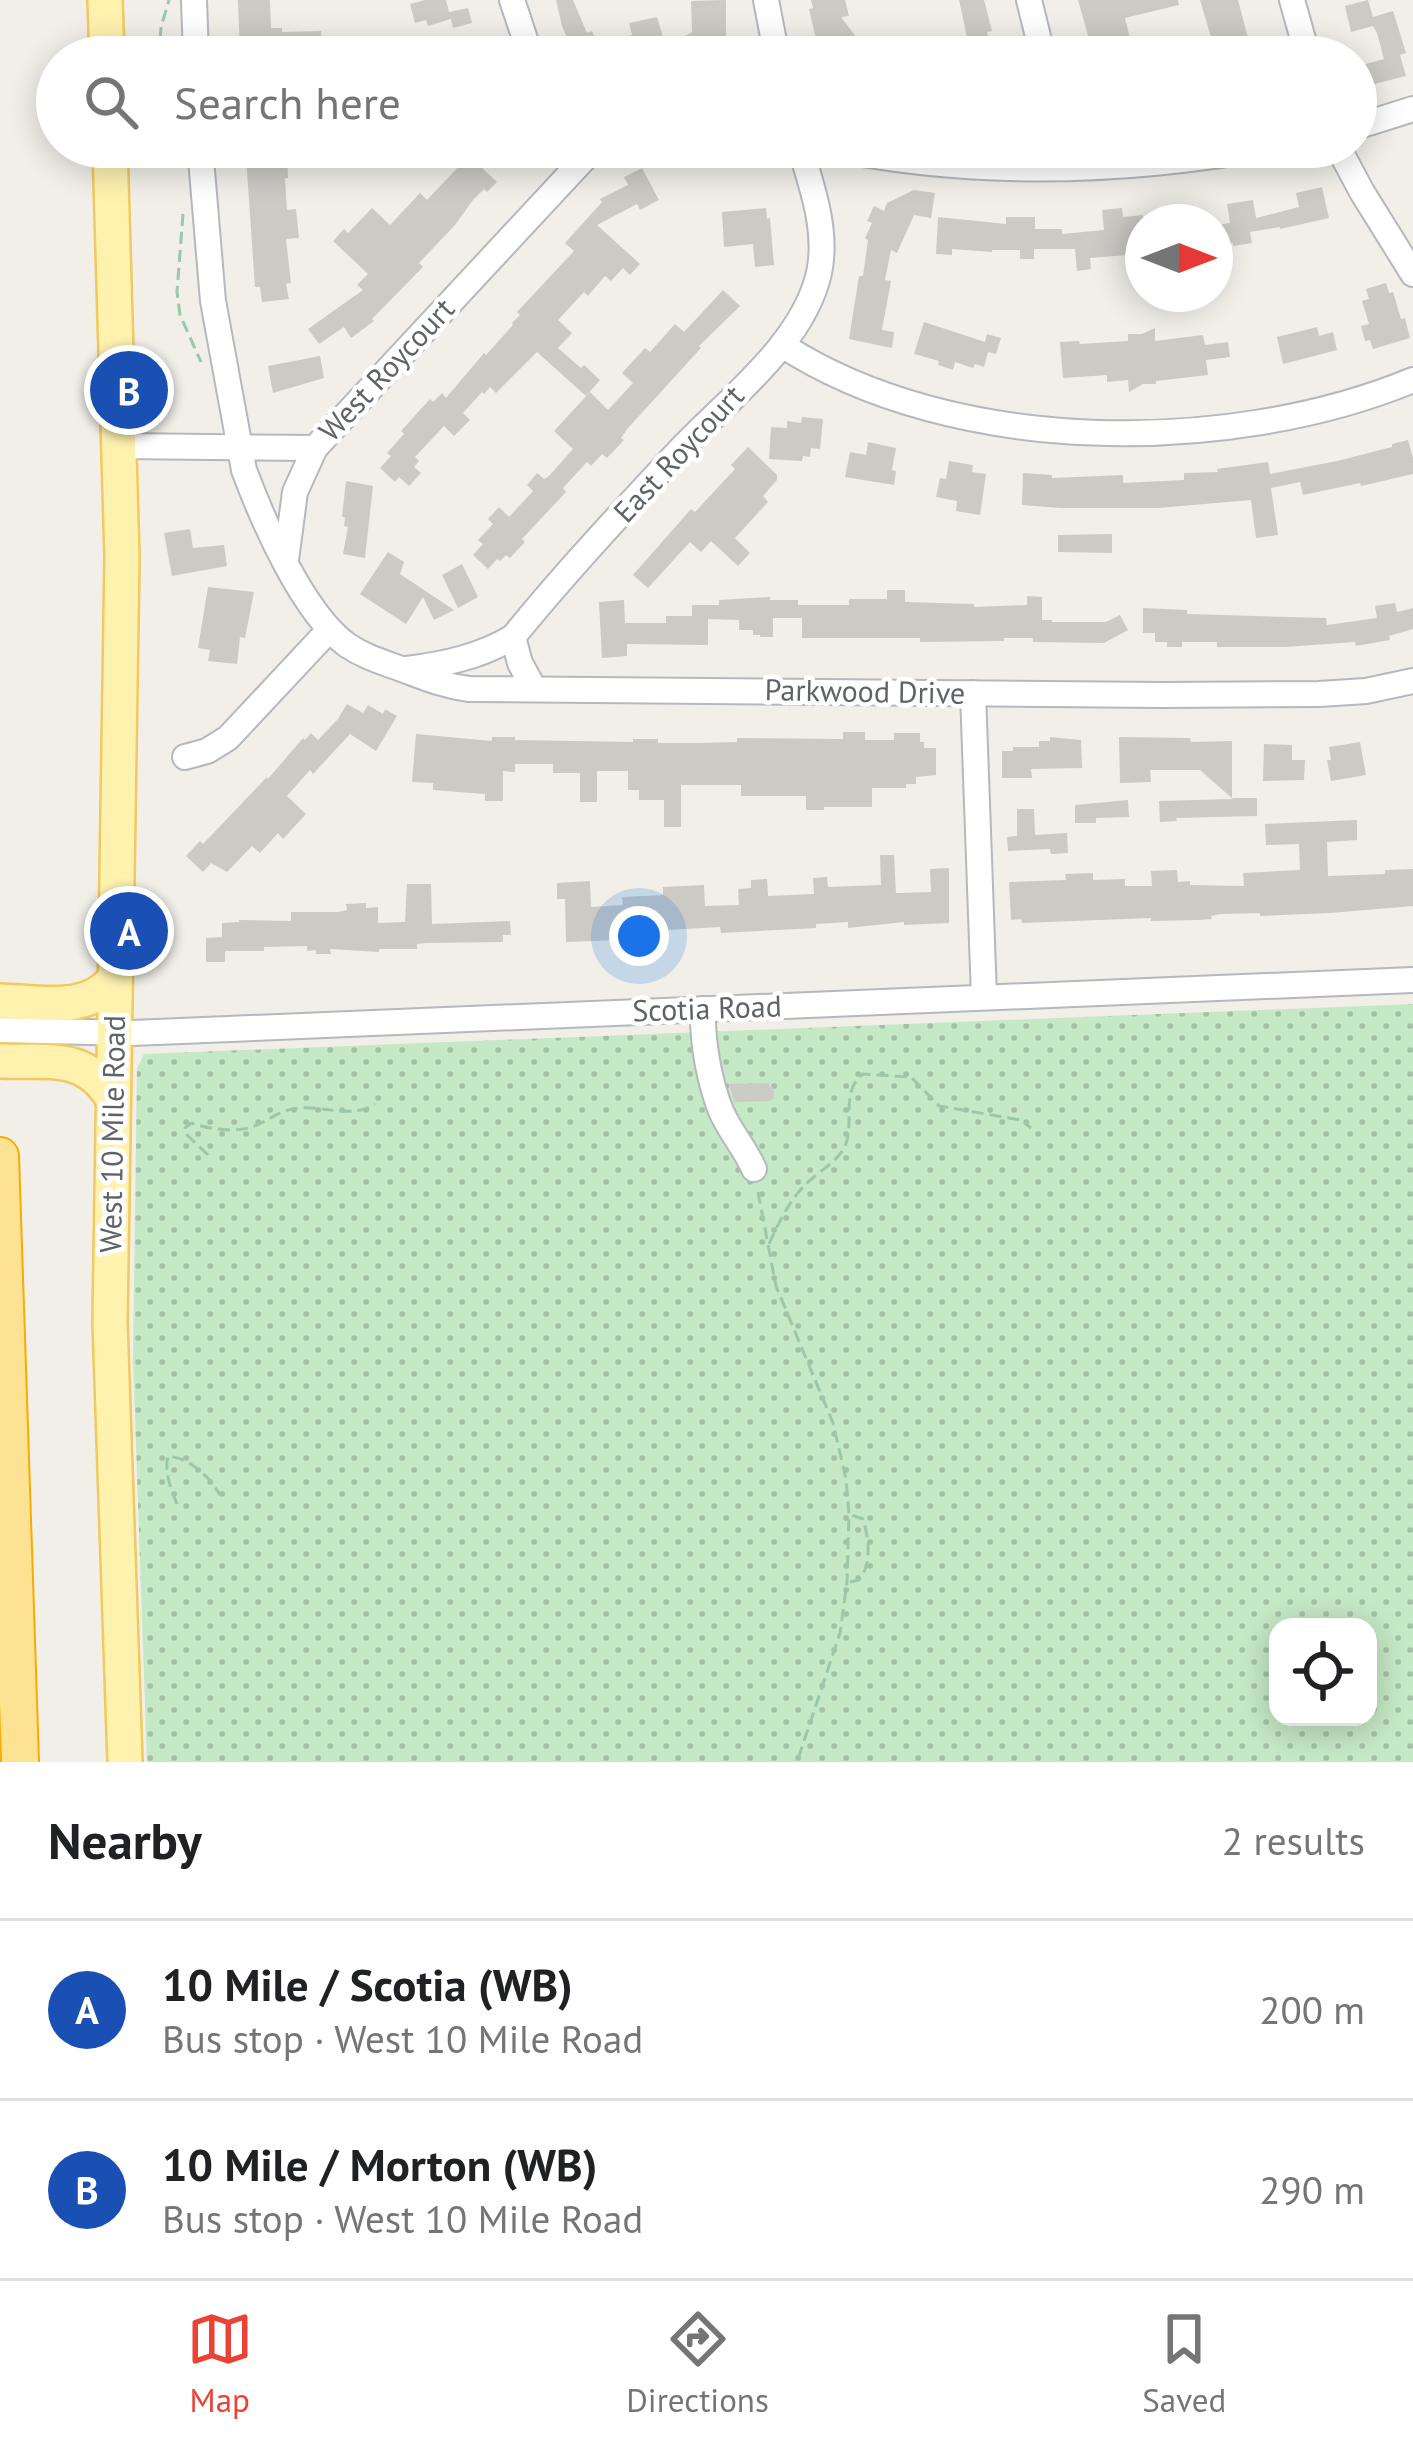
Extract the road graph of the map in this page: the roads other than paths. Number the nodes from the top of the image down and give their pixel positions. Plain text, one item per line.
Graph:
1 (105, 0) edge
2 (194, 0) edge
3 (512, 0) edge
4 (766, 0) edge
5 (1029, 0) edge
6 (1292, 0) edge
7 (106, 36) edge
8 (195, 36) edge
9 (524, 36) edge
10 (773, 36) edge
11 (1038, 36) edge
12 (1302, 36) edge
13 (1413, 109) edge
14 (1377, 120) edge
15 (111, 168) edge
16 (202, 168) edge
17 (569, 168) edge
18 (805, 168) edge
19 (1349, 168) edge
20 (1413, 274) edge
21 (782, 345) junction
22 (1413, 380) edge
23 (119, 446) junction
24 (238, 446) junction
25 (315, 448) junction
26 (286, 560) junction
27 (329, 630) junction
28 (513, 637) junction
29 (404, 670) junction
30 (1413, 681) edge
31 (533, 687) junction
32 (973, 693) junction
33 (185, 757) dead end
34 (1413, 980) edge
35 (104, 988) junction
36 (984, 997) junction
37 (0, 1000) edge
38 (703, 1009) junction
39 (0, 1030) edge
40 (104, 1033) junction
41 (0, 1061) edge
42 (105, 1088) junction
43 (0, 1156) edge
44 (754, 1169) road end
45 (20, 1762) edge
46 (125, 1762) edge

1 - 7 main road
2 - 8 street
3 - 9 street
4 - 10 street
5 - 11 street
6 - 12 street
13 - 14 street
15 - 23 main road, West 10 Mile Road
16 - 24 street
17 - 25 street, West Roycourt
18 - 21 street, East Roycourt
19 - 20 street
21 - 22 street
21 - 28 street, East Roycourt
23 - 24 street
23 - 35 main road, West 10 Mile Road
24 - 25 street
24 - 26 street
25 - 26 street, West Roycourt
26 - 27 street
27 - 29 street, Parkwood Drive
27 - 33 street
28 - 29 street, East Roycourt
28 - 31 street
29 - 31 street, Parkwood Drive
30 - 32 street, Parkwood Drive
31 - 32 street, Parkwood Drive
32 - 36 street
34 - 36 street, Scotia Road
35 - 37 main road
35 - 40 main road, West 10 Mile Road
36 - 38 street, Scotia Road
38 - 40 street, Scotia Road
38 - 44 street
39 - 40 street, Scotia Road
40 - 42 main road, West 10 Mile Road
41 - 42 main road
42 - 46 main road, West 10 Mile Road
43 - 45 highway

